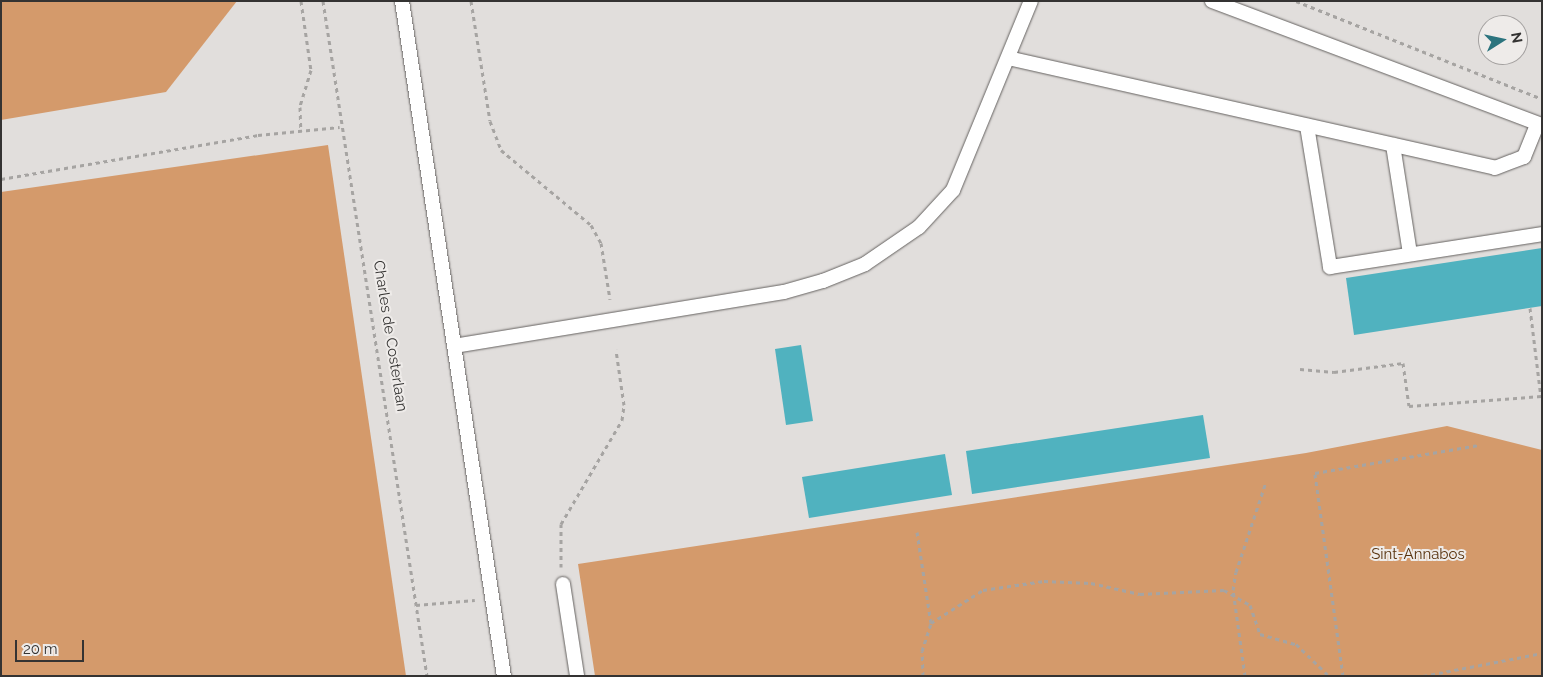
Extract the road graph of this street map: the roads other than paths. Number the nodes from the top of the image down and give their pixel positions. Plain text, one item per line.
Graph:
1 (402, 1) edge
2 (1031, 1) edge
3 (1212, 1) edge
4 (1008, 58) junction
5 (1539, 124) edge
6 (1307, 126) junction
7 (1393, 145) junction
8 (1542, 234) edge
9 (1410, 254) junction
10 (454, 346) junction
11 (563, 584) dead end
12 (504, 676) edge
13 (577, 676) edge

1 - 10 lane
2 - 4 lane
3 - 5 lane
4 - 6 lane
4 - 10 lane
5 - 7 lane
6 - 7 lane
6 - 9 lane
7 - 9 lane
8 - 9 lane
10 - 12 lane
11 - 13 lane

